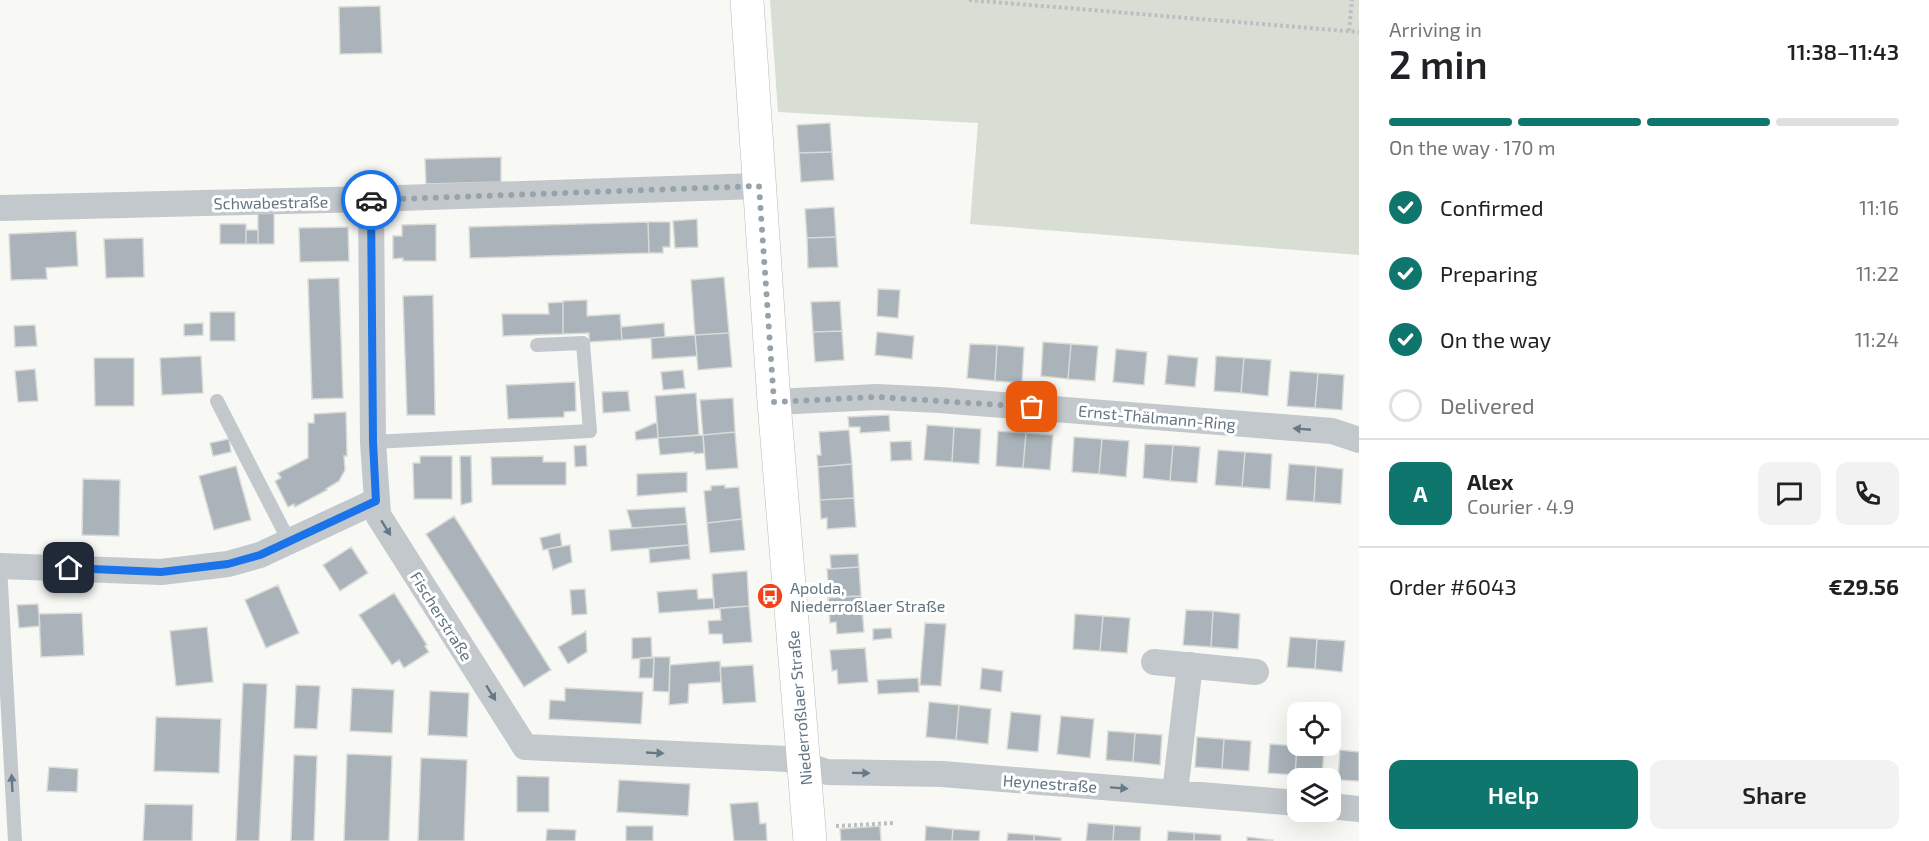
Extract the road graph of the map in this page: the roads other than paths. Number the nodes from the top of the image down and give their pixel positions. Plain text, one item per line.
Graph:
1 (747, 0) edge
2 (759, 186) junction
3 (371, 199) junction
4 (0, 208) edge
5 (537, 345) dead end
6 (218, 401) dead end
7 (774, 402) junction
8 (1359, 440) edge
9 (373, 442) junction
10 (376, 501) junction
11 (289, 541) junction
12 (0, 566) edge
13 (1154, 662) dead end
14 (1190, 665) junction
15 (1256, 672) dead end
16 (804, 765) junction
17 (1175, 792) junction
18 (1287, 802) edge
19 (1341, 807) edge
20 (1359, 808) edge
21 (818, 834) edge
22 (15, 841) edge

1 - 2 main road, Niederroßlaer Straße
2 - 3 street, Schwabestraße
2 - 7 main road, Niederroßlaer Straße
3 - 4 street, Schwabestraße
3 - 9 street, Fischerstraße
5 - 9 lane
6 - 11 lane
8 -> 7 street, Ernst-Thälmann-Ring
7 - 16 main road, Niederroßlaer Straße
9 - 10 street, Fischerstraße
10 - 11 street
10 -> 16 street, Fischerstraße
11 - 12 street
22 -> 12 lane
13 - 14 street
14 - 15 street
14 - 17 street
16 -> 17 street, Heynestraße
16 - 21 main road, Niederroßlaer Straße
17 - 18 street, Heynestraße
19 - 20 street

